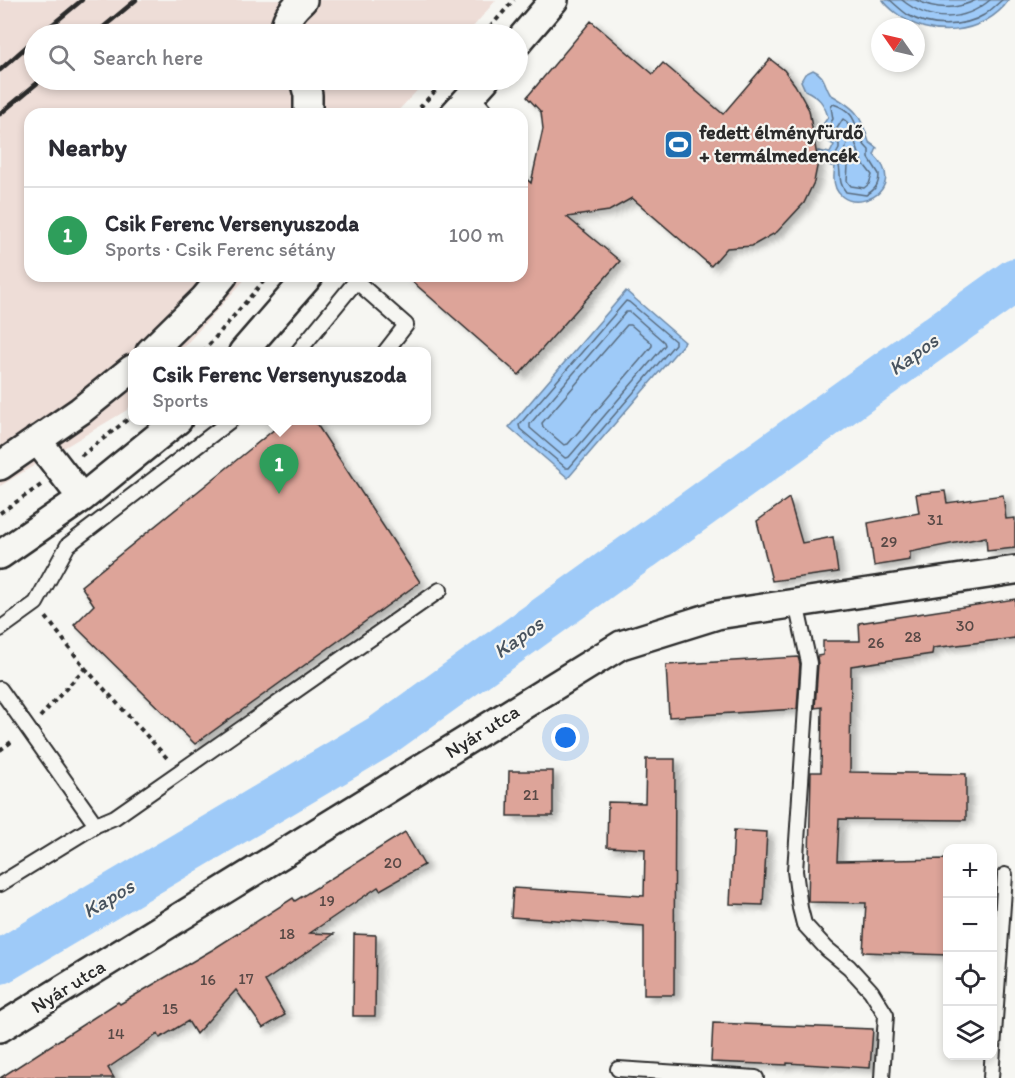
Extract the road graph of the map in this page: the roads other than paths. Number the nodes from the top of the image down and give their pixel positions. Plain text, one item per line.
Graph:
1 (303, 0) edge
2 (554, 0) edge
3 (286, 24) edge
4 (528, 30) edge
5 (307, 90) edge
6 (308, 108) edge
7 (218, 282) edge
8 (304, 282) edge
9 (352, 282) edge
10 (359, 282) edge
11 (154, 347) edge
12 (247, 347) edge
13 (301, 347) edge
14 (388, 347) edge
15 (128, 372) edge
16 (172, 425) edge
17 (224, 425) edge
18 (37, 440) junction
19 (0, 466) edge
20 (82, 498) junction
21 (0, 555) edge
22 (1015, 570) edge
23 (440, 590) dead end
24 (796, 603) junction
25 (0, 629) edge
26 (0, 689) edge
27 (96, 825) junction
28 (1005, 875) dead end
29 (0, 884) edge
30 (0, 1028) edge
31 (618, 1069) dead end
32 (756, 1078) edge
33 (882, 1078) edge
34 (991, 1078) edge

1 - 3 street
2 - 4 street
5 - 6 street
7 - 11 street
8 - 12 street
9 - 13 lane
10 - 14 lane
15 - 18 street
16 - 20 street
17 - 25 lane
18 - 19 street
18 - 20 street
20 - 21 street
22 - 24 street, Nyár utca
23 - 27 lane
24 - 30 street, Nyár utca
24 - 33 lane
26 - 27 lane
27 - 29 lane
28 - 34 lane
31 - 32 lane

